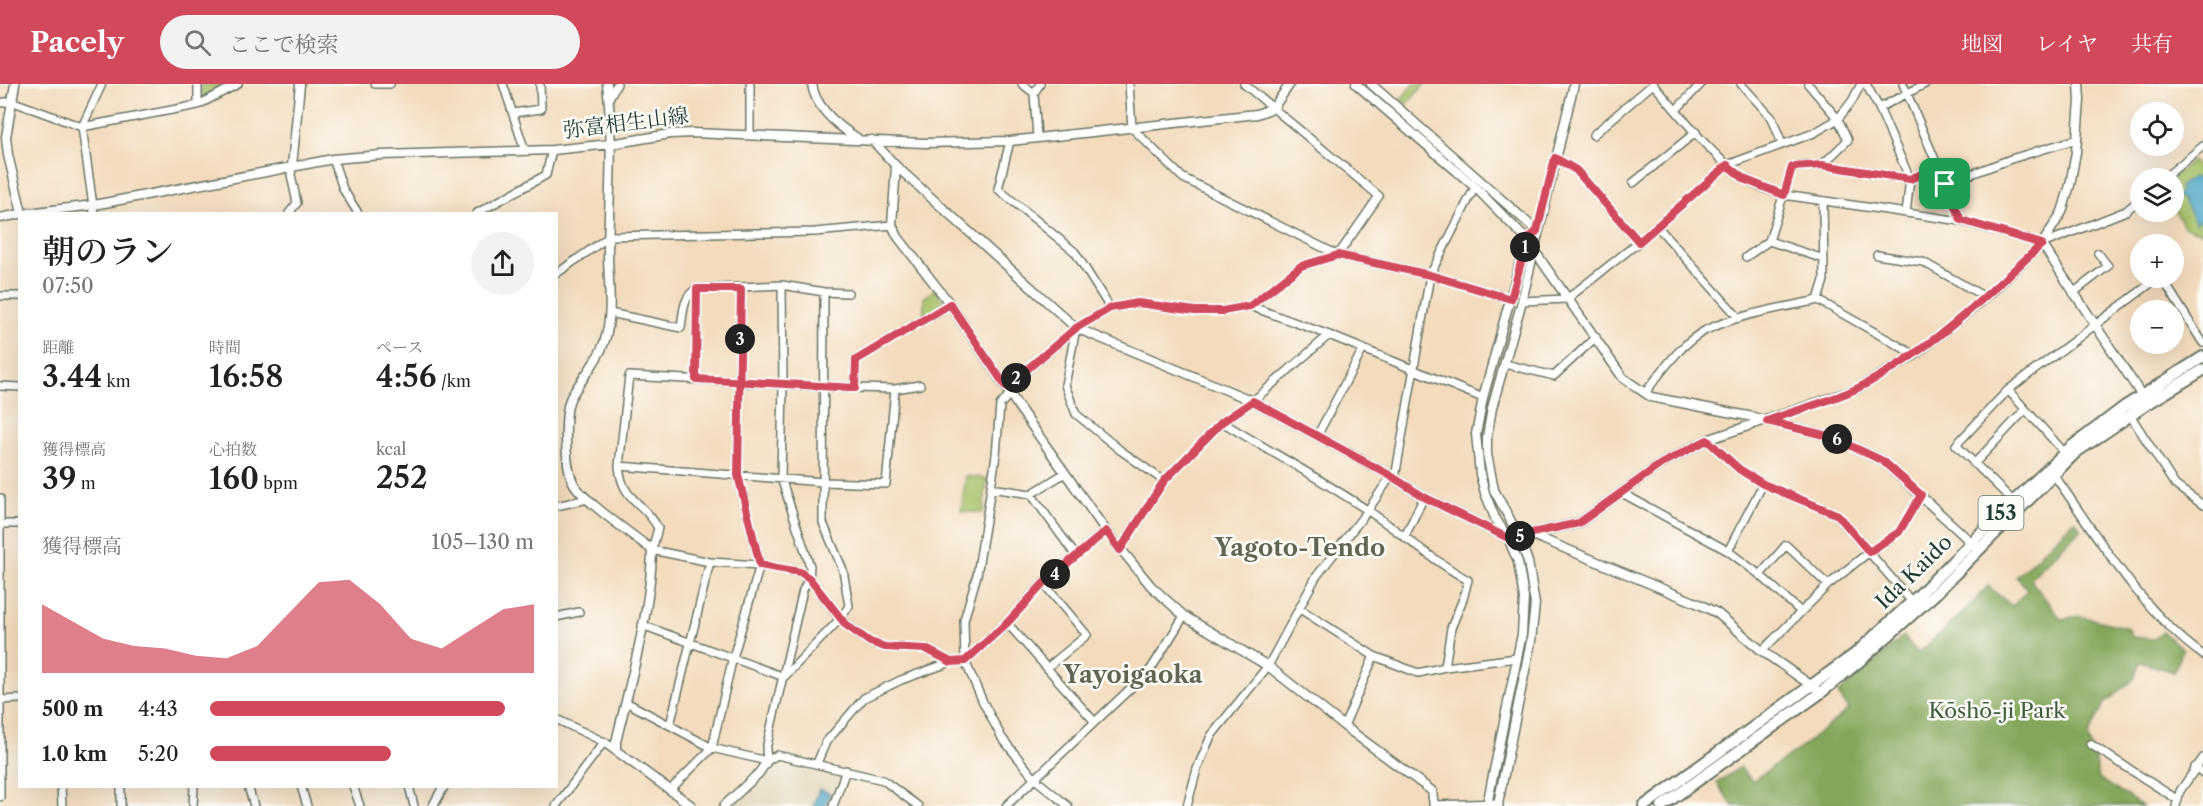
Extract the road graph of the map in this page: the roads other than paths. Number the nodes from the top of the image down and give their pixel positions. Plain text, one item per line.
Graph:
1 (15, 84) edge
2 (102, 84) edge
3 (198, 84) edge
4 (238, 84) edge
5 (300, 84) edge
6 (375, 84) edge
7 (390, 84) edge
8 (503, 84) edge
9 (540, 84) edge
10 (607, 84) edge
11 (616, 84) edge
12 (750, 84) edge
13 (812, 84) edge
14 (1022, 84) edge
15 (1040, 84) edge
16 (1129, 84) edge
17 (1244, 84) edge
18 (1290, 84) edge
19 (1356, 84) edge
20 (1371, 84) edge
21 (1574, 84) edge
22 (1653, 84) edge
23 (1701, 84) edge
24 (1741, 84) edge
25 (1808, 84) edge
26 (1861, 84) edge
27 (1866, 84) edge
28 (1903, 84) edge
29 (1925, 84) edge
30 (2079, 84) edge
31 (1034, 93) junction
32 (1908, 94) junction
33 (609, 98) junction
34 (11, 101) junction
35 (0, 103) edge
36 (198, 105) junction
37 (1273, 108) junction
38 (1879, 108) junction
39 (1676, 110) junction
40 (513, 113) junction
41 (1838, 119) junction
42 (82, 127) junction
43 (1132, 128) junction
44 (1696, 132) junction
45 (750, 135) junction
46 (1593, 135) dead end
47 (858, 138) junction
48 (1037, 138) junction
49 (2077, 139) junction
50 (872, 140) junction
51 (1010, 141) junction
52 (611, 144) junction
53 (1782, 144) junction
54 (2203, 146) edge
55 (525, 150) junction
56 (552, 150) junction
57 (1555, 158) junction
58 (333, 159) junction
59 (1727, 165) junction
60 (1822, 165) junction
61 (292, 166) junction
62 (897, 166) junction
63 (1938, 167) junction
64 (2176, 168) edge
65 (1910, 179) junction
66 (1633, 183) dead end
67 (1945, 184) junction
68 (1475, 187) junction
69 (1784, 195) junction
70 (1823, 201) junction
71 (2130, 207) edge
72 (94, 209) edge
73 (21, 212) edge
74 (44, 212) edge
75 (290, 212) edge
76 (357, 212) edge
77 (479, 212) edge
78 (1906, 213) junction
79 (18, 215) edge
80 (0, 218) edge
81 (1961, 220) junction
82 (892, 225) junction
83 (1657, 226) junction
84 (1537, 231) junction
85 (610, 237) junction
86 (1527, 240) junction
87 (1769, 241) junction
88 (1639, 242) junction
89 (2042, 244) junction
90 (1534, 248) junction
91 (2098, 253) dead end
92 (1338, 255) junction
93 (1877, 255) dead end
94 (1746, 257) dead end
95 (1824, 259) junction
96 (558, 273) edge
97 (1430, 275) junction
98 (782, 285) junction
99 (2146, 288) edge
100 (2167, 288) edge
101 (697, 289) junction
102 (741, 289) junction
103 (824, 292) junction
104 (848, 293) dead end
105 (2073, 293) junction
106 (0, 296) edge
107 (18, 296) edge
108 (1985, 297) junction
109 (1511, 299) junction
110 (1567, 299) junction
111 (1818, 300) junction
112 (1522, 301) junction
113 (950, 304) junction
114 (1250, 306) junction
115 (1110, 308) junction
116 (610, 313) junction
117 (1739, 318) junction
118 (2094, 325) junction
119 (1076, 328) junction
120 (1329, 335) junction
121 (1596, 337) junction
122 (2203, 344) edge
123 (1363, 350) junction
124 (1915, 355) junction
125 (2203, 357) edge
126 (1505, 364) junction
127 (2203, 370) edge
128 (1414, 371) junction
129 (696, 379) junction
130 (739, 382) junction
131 (783, 384) junction
132 (920, 385) dead end
133 (824, 386) junction
134 (0, 387) edge
135 (18, 387) edge
136 (855, 388) junction
137 (896, 388) junction
138 (2008, 390) junction
139 (1008, 391) junction
140 (1645, 393) junction
141 (1483, 398) junction
142 (2144, 400) junction
143 (1253, 401) junction
144 (2025, 410) junction
145 (2130, 415) junction
146 (1767, 421) junction
147 (1222, 422) junction
148 (1317, 436) junction
149 (1707, 440) junction
150 (2065, 453) junction
151 (1974, 464) junction
152 (619, 466) junction
153 (1065, 473) junction
154 (738, 475) junction
155 (2054, 475) junction
156 (1393, 477) junction
157 (781, 478) junction
158 (1164, 481) junction
159 (823, 482) junction
160 (1763, 484) junction
161 (991, 488) junction
162 (1622, 493) junction
163 (1032, 494) junction
164 (1921, 495) junction
165 (1424, 497) junction
166 (0, 498) edge
167 (588, 499) junction
168 (2013, 501) junction
169 (2203, 505) edge
170 (558, 506) edge
171 (1368, 510) junction
172 (0, 524) edge
173 (18, 524) edge
174 (1106, 531) junction
175 (1530, 534) junction
176 (1405, 536) junction
177 (1519, 536) junction
178 (1508, 538) junction
179 (1975, 546) junction
180 (652, 550) junction
181 (1120, 550) junction
182 (1728, 551) junction
183 (1869, 552) junction
184 (1076, 556) junction
185 (710, 562) junction
186 (760, 565) junction
187 (1760, 575) junction
188 (809, 578) junction
189 (1044, 583) junction
190 (1828, 585) junction
191 (1912, 602) junction
192 (1300, 609) junction
193 (1800, 611) junction
194 (579, 612) dead end
195 (558, 616) edge
196 (1184, 616) junction
197 (840, 619) junction
198 (1007, 623) junction
199 (642, 625) junction
200 (689, 642) junction
201 (1762, 651) junction
202 (2203, 655) edge
203 (1374, 656) junction
204 (733, 658) junction
205 (1517, 658) junction
206 (965, 661) junction
207 (951, 662) junction
208 (1268, 666) junction
209 (1048, 667) junction
210 (1445, 667) junction
211 (784, 677) junction
212 (1816, 689) junction
213 (18, 699) edge
214 (0, 700) edge
215 (626, 702) junction
216 (558, 720) edge
217 (1094, 721) junction
218 (670, 725) junction
219 (1344, 726) junction
220 (604, 742) junction
221 (2090, 744) dead end
222 (712, 748) junction
223 (616, 750) junction
224 (2203, 758) edge
225 (767, 761) junction
226 (817, 763) junction
227 (2195, 767) junction
228 (846, 770) junction
229 (2203, 773) edge
230 (1035, 778) junction
231 (61, 788) edge
232 (121, 788) edge
233 (194, 788) edge
234 (249, 788) edge
235 (302, 788) edge
236 (354, 788) edge
237 (409, 788) edge
238 (443, 788) edge
239 (670, 790) junction
240 (0, 797) edge
241 (2177, 803) edge
242 (1487, 805) edge
243 (1498, 805) edge
244 (62, 806) edge
245 (120, 806) edge
246 (193, 806) edge
247 (254, 806) edge
248 (307, 806) edge
249 (360, 806) edge
250 (414, 806) edge
251 (433, 806) edge
252 (556, 806) edge
253 (692, 806) edge
254 (724, 806) edge
255 (833, 806) edge
256 (918, 806) edge
257 (1006, 806) edge
258 (1068, 806) edge
259 (1187, 806) edge
260 (1434, 806) edge
261 (1644, 806) edge
262 (1662, 806) edge

1 - 34 street
2 - 42 street
3 - 36 street
4 - 36 street
5 - 61 street
6 - 7 street
8 - 40 street
9 - 40 street
10 - 33 street
11 - 33 street
12 - 45 street
13 - 47 street
14 - 31 street
15 - 31 street
16 - 43 street
17 - 37 street
18 - 37 street
19 - 68 street
20 - 84 street
21 - 57 street
22 - 39 street
22 - 46 street
23 - 39 street
24 - 53 street
25 - 41 street
26 - 41 street
27 - 38 street
28 - 32 street
29 - 32 street
30 - 49 street
31 - 48 street
32 - 38 street
32 - 63 street
33 - 52 street
34 - 35 street
34 - 42 street
34 - 73 street
36 - 42 street
37 - 43 street, 弥富相生山線
37 - 92 street
38 - 65 street
39 - 44 street
40 - 55 street
41 - 53 street
41 - 60 street
42 - 72 street
43 - 48 street, 弥富相生山線
43 - 92 street
44 - 59 street
44 - 66 street
45 - 47 street, 弥富相生山線
45 - 52 street, 弥富相生山線
47 - 50 street, 弥富相生山線
48 - 51 street, 弥富相生山線
49 - 67 street
49 - 89 street
50 - 51 street, 弥富相生山線
50 - 62 street
51 - 115 street
52 - 56 street, 弥富相生山線
52 - 85 street
53 - 59 street
54 - 64 street
55 - 56 street, 弥富相生山線
55 - 58 street, 弥富相生山線
56 - 77 street
57 - 84 street
57 - 88 street
58 - 61 street, 弥富相生山線
58 - 76 street
59 - 69 street
59 - 83 street
60 - 65 street
60 - 69 street
61 - 72 street, 弥富相生山線
61 - 75 street
62 - 82 street
62 - 119 street
63 - 65 street
63 - 67 street
65 - 78 street
67 - 81 street
68 - 86 street
68 - 97 street
69 - 70 street
69 - 87 street
70 - 78 street
70 - 95 street
71 - 89 street
72 - 74 street, 弥富相生山線
78 - 81 street
79 - 80 street
81 - 89 street
82 - 85 street
82 - 113 street
83 - 88 street
83 - 117 street
84 - 86 street
84 - 90 street
85 - 96 street
85 - 116 street
86 - 90 street
86 - 109 street
87 - 94 street
87 - 95 street
88 - 110 street
89 - 105 street
89 - 108 street
90 - 110 street
90 - 112 street
91 - 105 street
92 - 97 street
92 - 114 street
93 - 108 street
95 - 111 street
97 - 109 street
97 - 128 street
98 - 102 street
98 - 103 street
98 - 131 street
99 - 118 street
100 - 122 street
101 - 102 street
101 - 116 street
101 - 129 street
102 - 130 street
103 - 104 street
103 - 133 street
105 - 118 street
106 - 107 street
108 - 124 street
109 - 141 street
110 - 112 street
110 - 121 street
111 - 117 street
111 - 124 street
112 - 126 street
113 - 136 street
113 - 139 street
114 - 115 street
114 - 120 street
115 - 119 street
116 - 167 street
117 - 140 street
118 - 138 street
118 - 142 street
119 - 139 street
119 - 143 street
119 - 158 street
120 - 123 street
120 - 143 street
121 - 126 street
121 - 140 street
123 - 128 street
123 - 148 street
124 - 146 street
125 - 142 highway, Ida Kaido / 153
126 - 177 street
127 - 142 highway, Ida Kaido / 153
128 - 141 street
128 - 156 street
129 - 130 street
129 - 152 street
130 - 131 street
130 - 154 street
131 - 133 street
131 - 157 street
132 - 137 street
133 - 136 street
133 - 159 street
134 - 135 street
136 - 137 street
137 - 159 street
138 - 144 street
138 - 151 street
139 - 153 street
139 - 161 street
140 - 146 street
141 - 178 street
142 - 145 highway, Ida Kaido / 153
142 - 150 highway, Ida Kaido / 153
143 - 147 street
143 - 148 street
144 - 150 street
144 - 151 street
145 - 155 highway, Ida Kaido / 153
145 - 169 street
146 - 149 street
146 - 164 street
147 - 158 street
147 - 171 street
148 - 156 street
149 - 160 street
149 - 162 street
150 - 168 highway, Ida Kaido / 153
151 - 168 street
152 - 154 street
152 - 180 street
153 - 163 street
153 - 174 street
154 - 157 street
154 - 186 street
155 - 179 highway, Ida Kaido / 153
155 - 202 street
156 - 165 street
156 - 171 street
157 - 159 street
157 - 188 street
158 - 181 street
159 - 197 street
160 - 182 street
160 - 183 street
161 - 163 street
161 - 206 street
162 - 175 street
162 - 182 street
163 - 184 street
164 - 179 street
164 - 183 street
165 - 176 street
165 - 178 street
166 - 172 street
167 - 170 street
167 - 180 street
168 - 179 highway, Ida Kaido / 153
171 - 176 street
171 - 192 street
172 - 173 street
172 - 214 street
174 - 181 street
174 - 184 street
175 - 177 street
175 - 201 street
176 - 210 street
177 - 178 street
177 - 243 street
178 - 205 street
179 - 191 highway, Ida Kaido / 153
179 - 212 highway, Ida Kaido / 153
180 - 185 street
180 - 199 street
181 - 196 street
182 - 187 street
183 - 190 street
183 - 191 street
184 - 189 street
185 - 186 street
185 - 200 street
186 - 188 street
186 - 204 street
187 - 190 street
187 - 193 street
188 - 197 street
188 - 211 street
189 - 198 street
189 - 209 street
190 - 193 street
191 - 212 highway, Ida Kaido / 153
192 - 203 street
192 - 208 street
193 - 201 street
194 - 195 street
196 - 208 street
196 - 217 street
197 - 207 street
197 - 211 street
198 - 206 street
198 - 209 street
199 - 200 street
199 - 215 street
200 - 204 street
200 - 218 street
201 - 212 street
203 - 210 street
203 - 219 street
204 - 211 street
204 - 222 street
205 - 210 street
205 - 242 street
206 - 207 street
206 - 230 street
207 - 226 street
208 - 219 street
208 - 259 street
209 - 217 street
211 - 225 street
212 - 261 highway, Ida Kaido / 153
212 - 262 highway, Ida Kaido / 153
213 - 214 street
214 - 240 street
215 - 218 street
215 - 223 street
216 - 220 street
217 - 230 street
218 - 222 street
219 - 260 street
220 - 223 street
220 - 252 street
221 - 241 street
222 - 225 street
222 - 239 street
223 - 239 street
224 - 227 street
225 - 226 street
225 - 254 street
226 - 228 street
227 - 229 street
227 - 241 street
228 - 255 street
228 - 256 street
230 - 257 street
230 - 258 street
231 - 244 street
232 - 245 street
233 - 246 street
234 - 247 street
235 - 248 street
236 - 249 street
237 - 250 street
238 - 251 street
239 - 253 street
242 - 243 main road
242 - 260 main road

